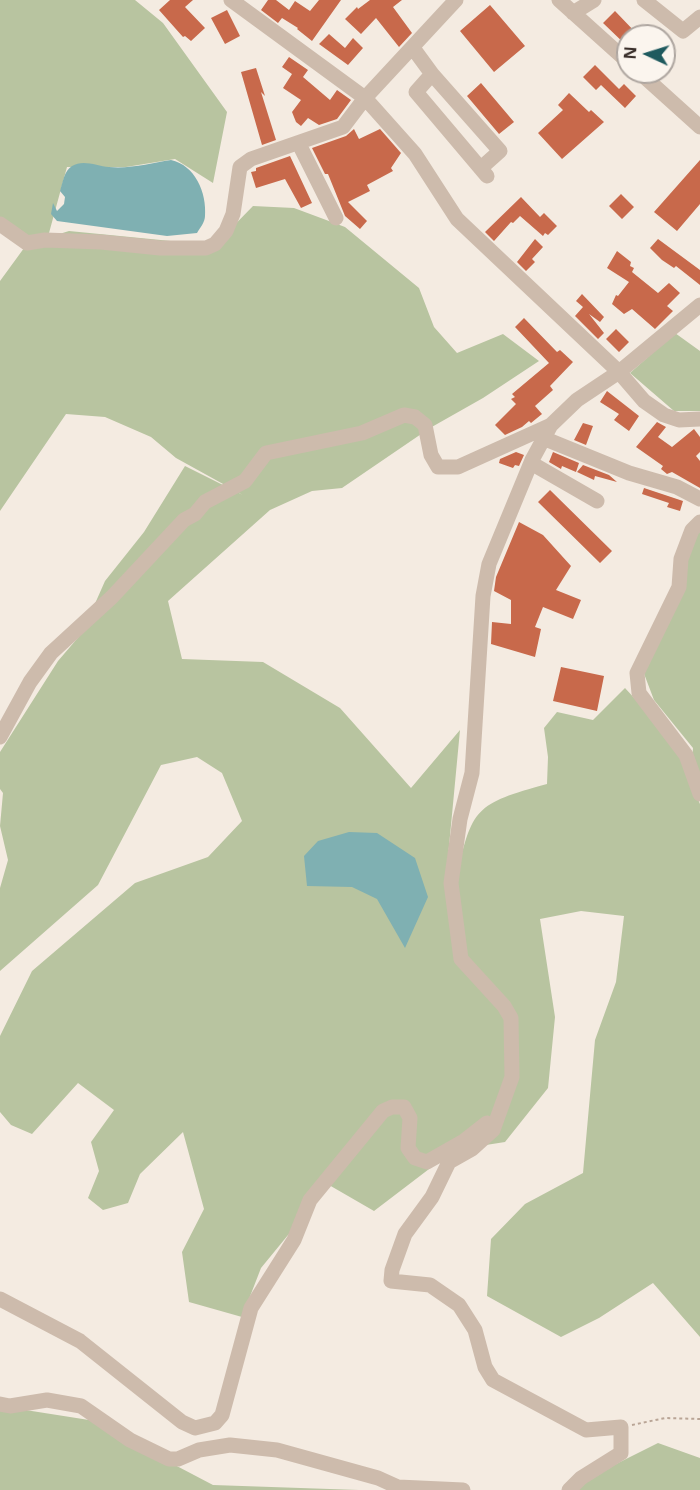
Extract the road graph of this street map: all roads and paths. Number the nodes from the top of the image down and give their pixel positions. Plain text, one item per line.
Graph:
1 (231, 0) edge
2 (456, 0) edge
3 (559, 0) edge
4 (594, 0) edge
5 (644, 0) edge
6 (573, 13) junction
7 (700, 17) edge
8 (413, 48) junction
9 (616, 51) edge
10 (432, 74) junction
11 (652, 84) edge
12 (365, 98) junction
13 (700, 127) edge
14 (299, 144) junction
15 (336, 218) dead end
16 (0, 224) edge
17 (700, 305) edge
18 (618, 372) junction
19 (700, 419) edge
20 (547, 431) junction
21 (531, 463) junction
22 (700, 499) edge
23 (597, 501) dead end
24 (700, 522) edge
25 (0, 737) edge
26 (693, 756) edge
27 (700, 794) edge
28 (496, 1116) junction
29 (0, 1299) edge
30 (0, 1404) edge
31 (700, 1419) edge
32 (215, 1424) junction
33 (621, 1427) junction
34 (230, 1445) junction
35 (464, 1490) edge
36 (568, 1490) edge

1 - 12 street
2 - 8 street
3 - 6 street
4 - 6 street
5 - 7 street
6 - 9 street
8 - 10 street
8 - 12 street
10 - 10 street
11 - 13 street
12 - 14 street
12 - 18 street
14 - 15 street
14 - 16 street
17 - 18 street
18 - 19 street
18 - 20 street
20 - 21 street
20 - 22 street
20 - 25 street
21 - 23 street
21 - 28 street
24 - 26 street
26 - 27 street
28 - 32 street
28 - 33 street
29 - 32 street
30 - 34 street
31 - 33 path
32 - 34 street
33 - 36 street
34 - 35 street

